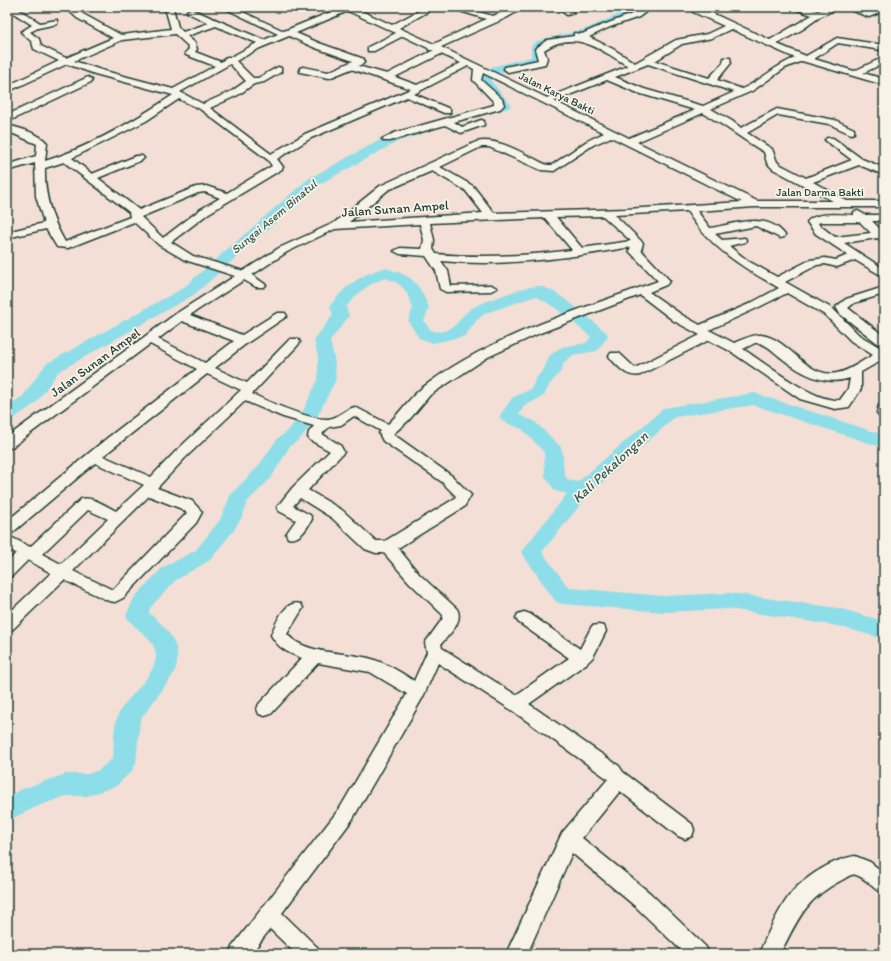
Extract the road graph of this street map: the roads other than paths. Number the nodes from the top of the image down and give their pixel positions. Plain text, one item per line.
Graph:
1 (9, 7) edge
2 (69, 7) edge
3 (226, 7) edge
4 (348, 7) edge
5 (432, 7) edge
6 (451, 7) edge
7 (521, 7) edge
8 (560, 7) edge
9 (577, 7) edge
10 (648, 7) edge
11 (692, 7) edge
12 (793, 7) edge
13 (837, 7) edge
14 (846, 7) edge
15 (884, 8) edge
16 (170, 9) edge
17 (629, 9) dead end
18 (191, 11) dead end
19 (638, 13) junction
20 (818, 14) junction
21 (614, 18) dead end
22 (493, 19) junction
23 (54, 22) dead end
24 (219, 23) junction
25 (38, 26) junction
26 (730, 26) junction
27 (392, 28) junction
28 (178, 33) junction
29 (286, 33) junction
30 (402, 33) junction
31 (579, 37) junction
32 (120, 38) junction
33 (548, 41) junction
34 (264, 43) junction
35 (770, 44) junction
36 (536, 45) dead end
37 (881, 47) dead end
38 (436, 49) junction
39 (805, 58) junction
40 (230, 60) junction
41 (727, 60) dead end
42 (884, 60) edge
43 (66, 61) junction
44 (361, 61) junction
45 (648, 61) junction
46 (467, 63) junction
47 (221, 65) junction
48 (350, 66) junction
49 (634, 66) junction
50 (508, 69) dead end
51 (278, 70) dead end
52 (303, 70) dead end
53 (485, 71) junction
54 (856, 73) junction
55 (388, 77) junction
56 (607, 77) junction
57 (88, 80) dead end
58 (711, 81) junction
59 (251, 82) junction
60 (884, 82) edge
61 (417, 88) junction
62 (7, 89) edge
63 (742, 92) junction
64 (177, 93) junction
65 (407, 94) junction
66 (547, 101) junction
67 (203, 107) junction
68 (703, 110) junction
69 (447, 111) dead end
70 (7, 120) edge
71 (448, 123) junction
72 (481, 123) dead end
73 (7, 128) edge
74 (851, 131) dead end
75 (742, 132) junction
76 (610, 133) junction
77 (502, 137) dead end
78 (387, 139) dead end
79 (830, 140) dead end
80 (629, 142) junction
81 (488, 144) junction
82 (65, 158) junction
83 (138, 158) dead end
84 (271, 158) junction
85 (859, 161) junction
86 (40, 162) junction
87 (432, 167) junction
88 (7, 168) edge
89 (884, 172) edge
90 (90, 178) junction
91 (805, 182) junction
92 (228, 197) junction
93 (755, 204) junction
94 (884, 204) edge
95 (855, 210) junction
96 (606, 213) junction
97 (548, 214) junction
98 (491, 216) junction
99 (695, 216) junction
100 (136, 217) junction
101 (884, 218) edge
102 (424, 220) junction
103 (48, 225) junction
104 (338, 225) junction
105 (708, 232) junction
106 (7, 235) edge
107 (780, 235) dead end
108 (881, 237) edge
109 (741, 240) dead end
110 (832, 241) junction
111 (163, 243) junction
112 (638, 243) junction
113 (720, 244) junction
114 (400, 251) dead end
115 (580, 253) junction
116 (432, 255) junction
117 (856, 256) junction
118 (884, 274) edge
119 (244, 275) junction
120 (260, 285) dead end
121 (782, 285) junction
122 (491, 288) dead end
123 (884, 290) edge
124 (641, 291) junction
125 (181, 316) junction
126 (281, 316) dead end
127 (703, 333) junction
128 (150, 339) junction
129 (244, 340) junction
130 (294, 342) dead end
131 (884, 342) edge
132 (734, 348) junction
133 (882, 355) edge
134 (615, 356) dead end
135 (208, 370) junction
136 (855, 371) junction
137 (247, 392) junction
138 (884, 408) edge
139 (884, 413) edge
140 (320, 422) junction
141 (388, 429) junction
142 (7, 444) edge
143 (94, 457) junction
144 (150, 486) junction
145 (298, 492) junction
146 (119, 518) junction
147 (7, 529) edge
148 (292, 534) dead end
149 (7, 541) edge
150 (388, 547) junction
151 (28, 554) junction
152 (7, 572) edge
153 (62, 572) junction
154 (295, 608) dead end
155 (524, 618) dead end
156 (7, 625) edge
157 (598, 631) dead end
158 (436, 652) junction
159 (312, 656) junction
160 (581, 658) junction
161 (417, 692) junction
162 (516, 704) junction
163 (265, 709) dead end
164 (617, 778) junction
165 (685, 830) dead end
166 (569, 839) junction
167 (884, 885) edge
168 (269, 914) junction
169 (239, 954) edge
170 (310, 954) edge
171 (516, 954) edge
172 (699, 954) edge
173 (769, 954) edge

1 - 25 street
2 - 32 street
3 - 29 street
4 - 27 street, Jalan Karya Bakti
4 - 29 street
5 - 27 street
6 - 22 street
7 - 22 street
8 - 9 street
10 - 19 street
11 - 26 street
12 - 20 street
13 - 20 street
14 - 15 street
16 - 28 street
17 - 19 street
18 - 24 street
19 - 31 street
20 - 35 street
21 - 31 street
22 - 38 street
23 - 25 street
24 - 28 street
24 - 34 street
25 - 43 street
26 - 35 street
26 - 45 street
27 - 30 street, Jalan Karya Bakti
28 - 32 street
28 - 47 street
29 - 34 street
29 - 44 street
30 - 38 street, Jalan Karya Bakti
30 - 44 street
31 - 33 street
31 - 49 street
32 - 43 street
33 - 36 street
33 - 50 street
34 - 40 street
35 - 39 street
37 - 39 street
38 - 46 street, Jalan Karya Bakti
38 - 55 street
39 - 54 street
39 - 63 street
40 - 47 street
40 - 59 street
41 - 58 street
42 - 54 street
43 - 62 street
43 - 64 street
44 - 48 street
45 - 49 street
45 - 58 street
46 - 53 street, Jalan Karya Bakti
46 - 61 street
47 - 64 street
48 - 52 street
48 - 55 street
49 - 56 street
51 - 59 street
53 - 66 street, Jalan Karya Bakti
53 - 71 street
54 - 60 street
55 - 61 street
56 - 66 street
56 - 68 street
57 - 70 street
58 - 63 street
59 - 67 street
61 - 65 street
63 - 68 street
64 - 67 street
64 - 82 street
65 - 69 street
65 - 84 street
66 - 76 street, Jalan Karya Bakti
67 - 84 street
68 - 75 street
68 - 80 street
71 - 72 street
71 - 78 street
73 - 86 street
74 - 75 street
75 - 91 street
76 - 80 street, Jalan Karya Bakti
76 - 81 street
77 - 81 street
79 - 85 street
80 - 93 street, Jalan Karya Bakti
81 - 87 street
82 - 86 street
82 - 90 street
83 - 90 street
84 - 92 street
85 - 89 street
85 - 91 street
86 - 88 street
86 - 103 street
87 - 98 street
87 - 104 street
90 - 100 street
91 - 95 street
92 - 100 street
92 - 111 street
93 - 95 street, Jalan Darma Bakti
93 - 99 street, Jalan Sunan Ampel
94 - 95 street, Jalan Darma Bakti
95 - 101 street
95 - 108 street
95 - 110 street
96 - 97 street, Jalan Sunan Ampel
96 - 99 street, Jalan Sunan Ampel
96 - 112 street
97 - 98 street, Jalan Sunan Ampel
97 - 115 street
98 - 102 street, Jalan Sunan Ampel
99 - 105 street
100 - 103 street
100 - 111 street
102 - 104 street, Jalan Sunan Ampel
102 - 116 street
103 - 106 street
104 - 119 street, Jalan Sunan Ampel
105 - 107 street
105 - 113 street
108 - 110 street
109 - 113 street
110 - 117 street
111 - 119 street
112 - 115 street
112 - 124 street
113 - 121 street
114 - 116 street
115 - 116 street
116 - 122 street
117 - 118 street
117 - 121 street
119 - 120 street
119 - 125 street, Jalan Sunan Ampel
121 - 127 street
121 - 133 street
123 - 131 street
124 - 127 street
124 - 141 street
125 - 128 street, Jalan Sunan Ampel
125 - 129 street
126 - 129 street
127 - 132 street
127 - 134 street
128 - 135 street
128 - 142 street, Jalan Sunan Ampel
129 - 135 street
130 - 137 street
132 - 136 street
132 - 136 street
133 - 136 street
135 - 137 street
135 - 143 street
137 - 140 street
137 - 144 street
138 - 139 street
140 - 141 street
140 - 145 street
141 - 150 street
143 - 144 street
143 - 147 street
144 - 146 street
144 - 153 street
145 - 148 street
145 - 150 street
146 - 151 street
146 - 153 street
149 - 151 street
150 - 158 street
151 - 152 street
151 - 153 street
153 - 156 street
154 - 159 street
155 - 160 street
157 - 160 street
158 - 161 street
158 - 162 street
159 - 161 street
159 - 163 street
160 - 162 street
161 - 168 street
162 - 164 street
164 - 165 street
164 - 166 street
166 - 171 street
166 - 172 street
167 - 173 street
168 - 169 street
168 - 170 street

